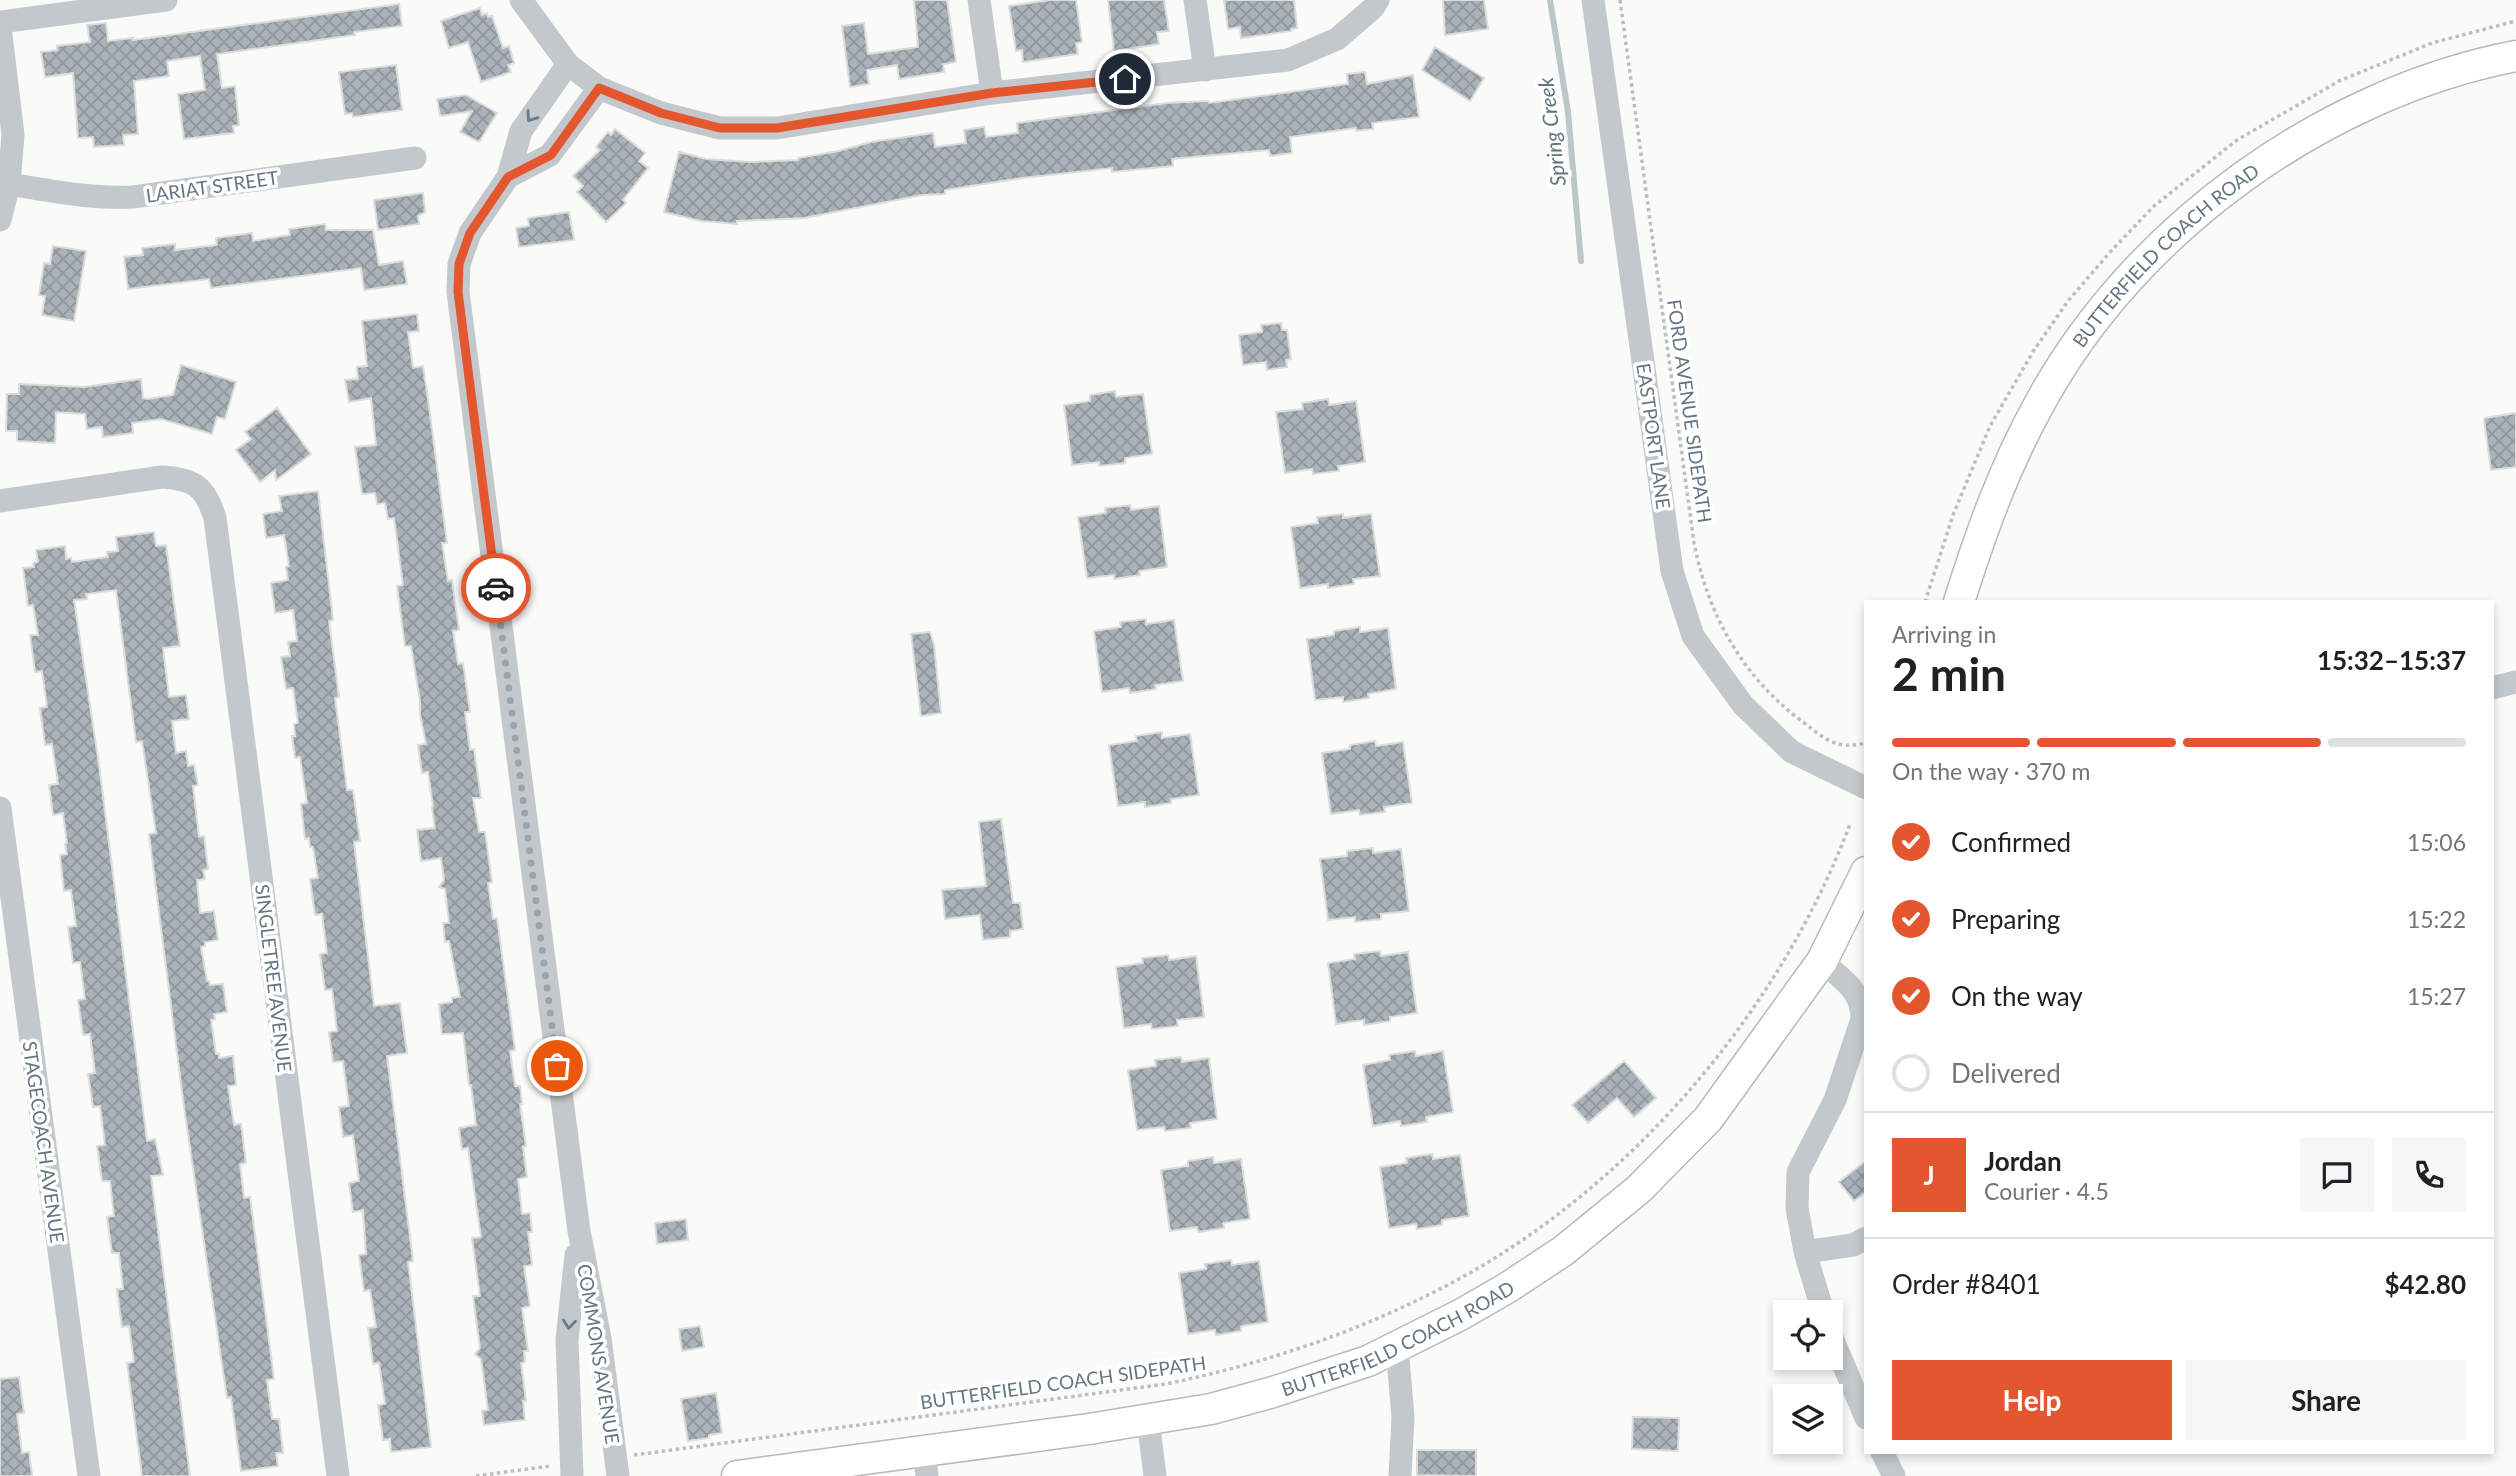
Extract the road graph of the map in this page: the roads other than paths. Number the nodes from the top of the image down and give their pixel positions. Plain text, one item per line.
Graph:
1 (166, 0) edge
2 (521, 0) edge
3 (979, 0) edge
4 (1195, 0) edge
5 (1378, 0) edge
6 (1593, 0) edge
7 (0, 24) edge
8 (2516, 55) edge
9 (568, 64) junction
10 (1205, 70) junction
11 (599, 88) junction
12 (992, 93) junction
13 (415, 158) dead end
14 (508, 177) junction
15 (9, 184) junction
16 (0, 220) edge
17 (0, 501) edge
18 (1960, 600) edge
19 (2516, 682) edge
20 (2494, 688) edge
21 (1864, 787) edge
22 (0, 808) edge
23 (1864, 876) edge
24 (1822, 961) junction
25 (579, 1231) junction
26 (1864, 1239) edge
27 (1805, 1252) junction
28 (1819, 1300) edge
29 (1398, 1348) junction
30 (1843, 1364) edge
31 (1864, 1413) edge
32 (1148, 1420) junction
33 (1883, 1454) edge
34 (925, 1463) edge
35 (564, 1471) edge
36 (89, 1476) edge
37 (338, 1476) edge
38 (618, 1476) edge
39 (737, 1476) edge
40 (1155, 1476) edge
41 (1399, 1476) edge
42 (1894, 1476) edge

1 - 7 street
2 - 9 street
3 - 12 street
4 - 10 street
5 - 10 street
6 - 21 street, EASTPORT LANE
7 - 15 street
8 - 18 main road, BUTTERFIELD COACH ROAD
9 - 11 street
9 -> 14 street, COMMONS AVENUE
10 - 12 street
11 - 12 street
11 - 14 street, COMMONS AVENUE
13 - 15 street, LARIAT STREET
14 - 25 street, COMMONS AVENUE
15 - 16 street
17 - 37 street, SINGLETREE AVENUE
19 - 20 street
22 - 36 street, STAGECOACH AVENUE
23 - 24 main road, BUTTERFIELD COACH ROAD
24 - 27 street
24 - 29 main road, BUTTERFIELD COACH ROAD
25 -> 35 street, COMMONS AVENUE
25 - 38 street, COMMONS AVENUE
26 - 27 street
27 - 28 street
29 - 32 main road, BUTTERFIELD COACH ROAD
29 - 41 street
30 - 31 street
32 - 34 main road, BUTTERFIELD COACH ROAD
32 - 40 street
33 - 42 street
34 - 39 main road, BUTTERFIELD COACH ROAD

